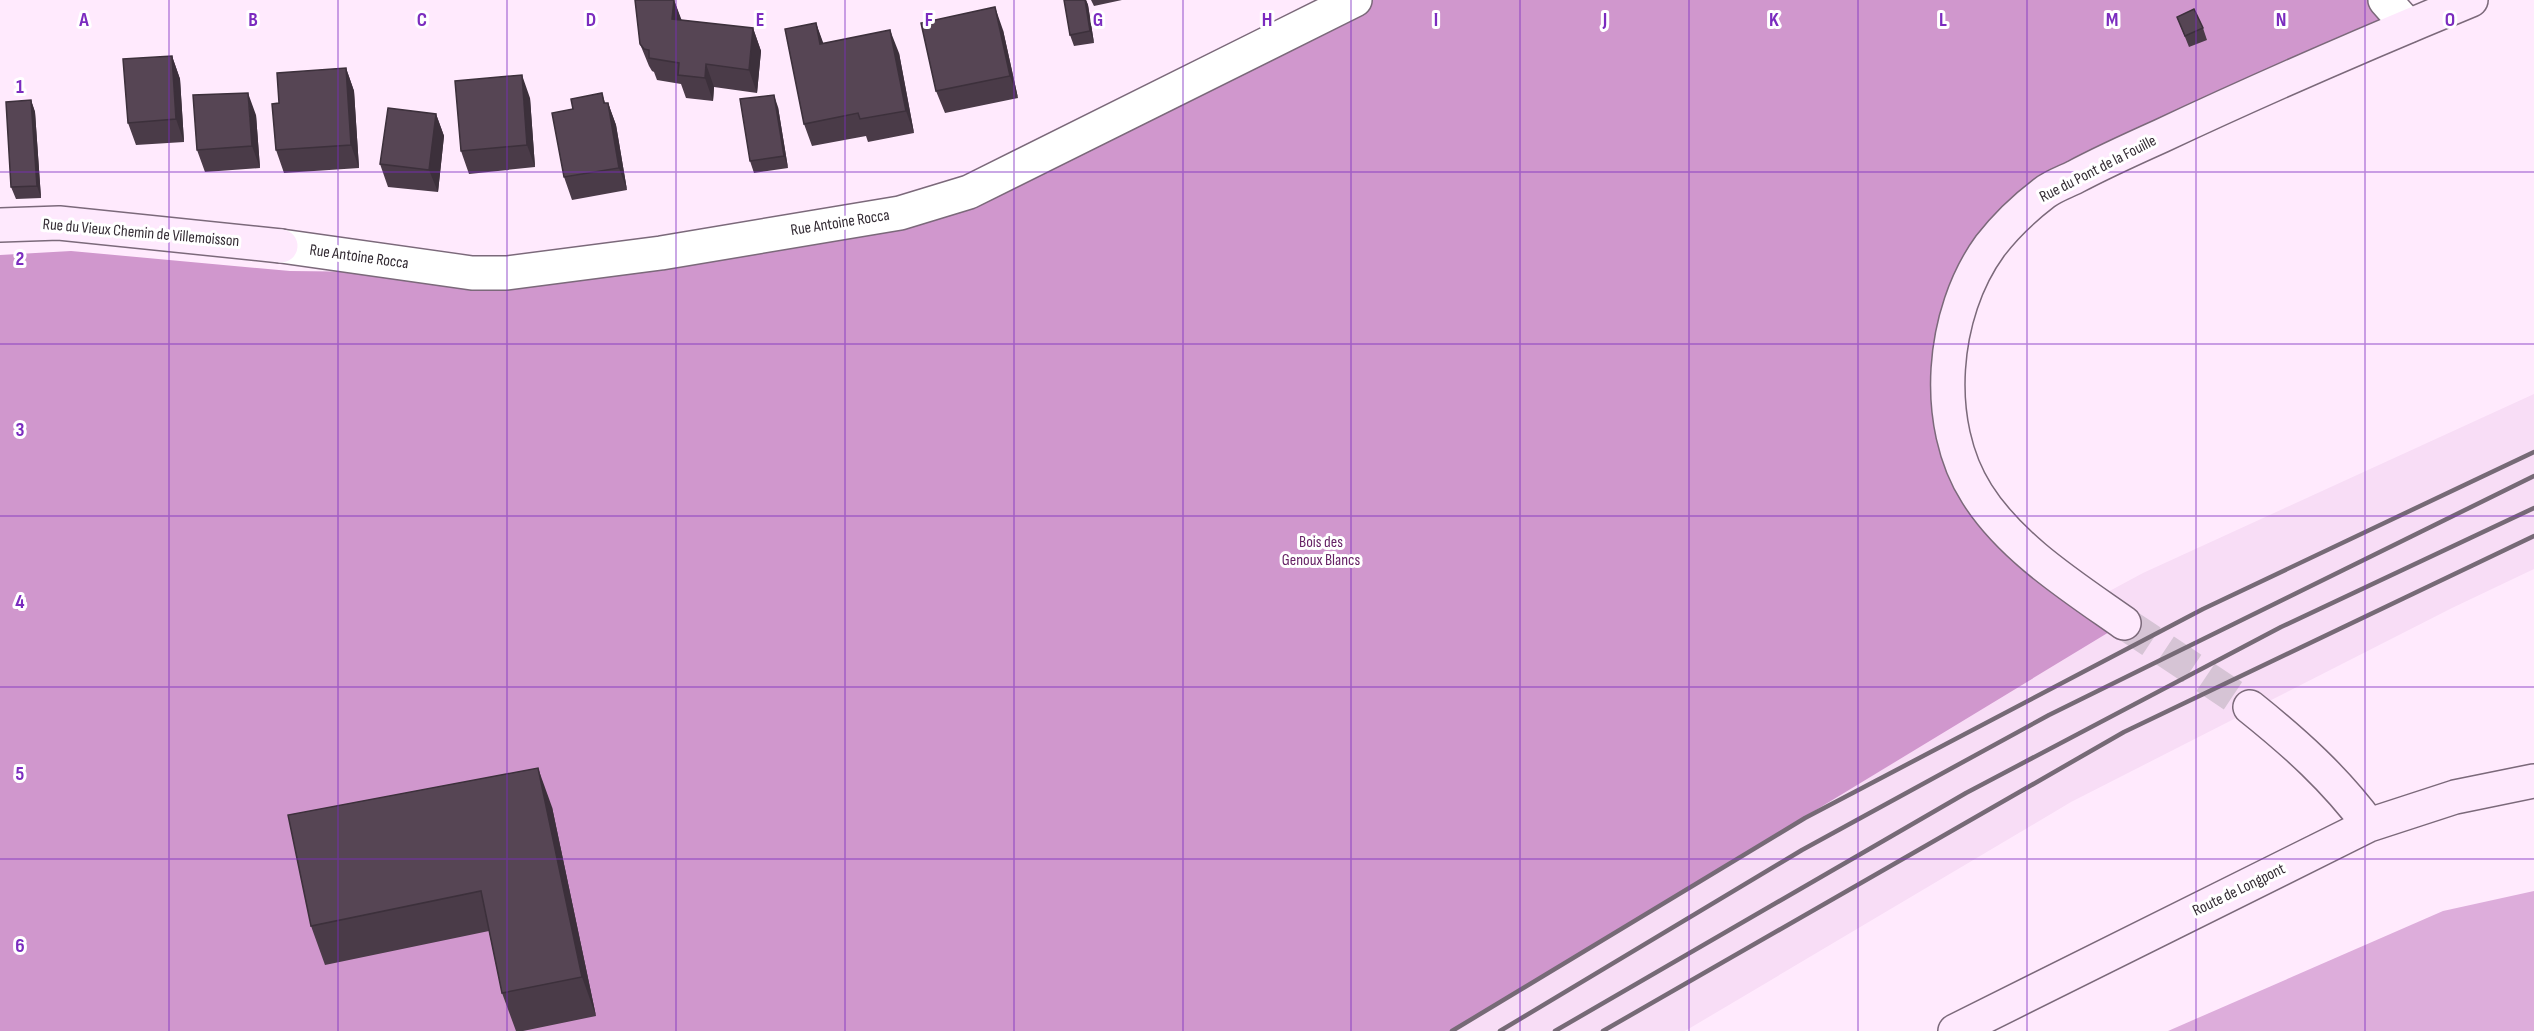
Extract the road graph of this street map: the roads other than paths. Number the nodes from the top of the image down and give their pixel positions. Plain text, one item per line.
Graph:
1 (1355, 0) edge
2 (2385, 0) edge
3 (2471, 0) edge
4 (2408, 26) junction
5 (0, 225) edge
6 (281, 246) joint
7 (2124, 623) tunnel mouth
8 (2250, 707) tunnel mouth
9 (2534, 781) edge
10 (2370, 825) junction
11 (1955, 1031) edge

1 - 6 street, Rue Antoine Rocca
2 - 4 street
3 - 4 street
4 - 7 street, Rue du Pont de la Fouille
5 - 6 street, Rue du Vieux Chemin de Villemoisson
8 - 10 street
9 - 10 street, Route de Longpont
10 - 11 street, Route de Longpont

